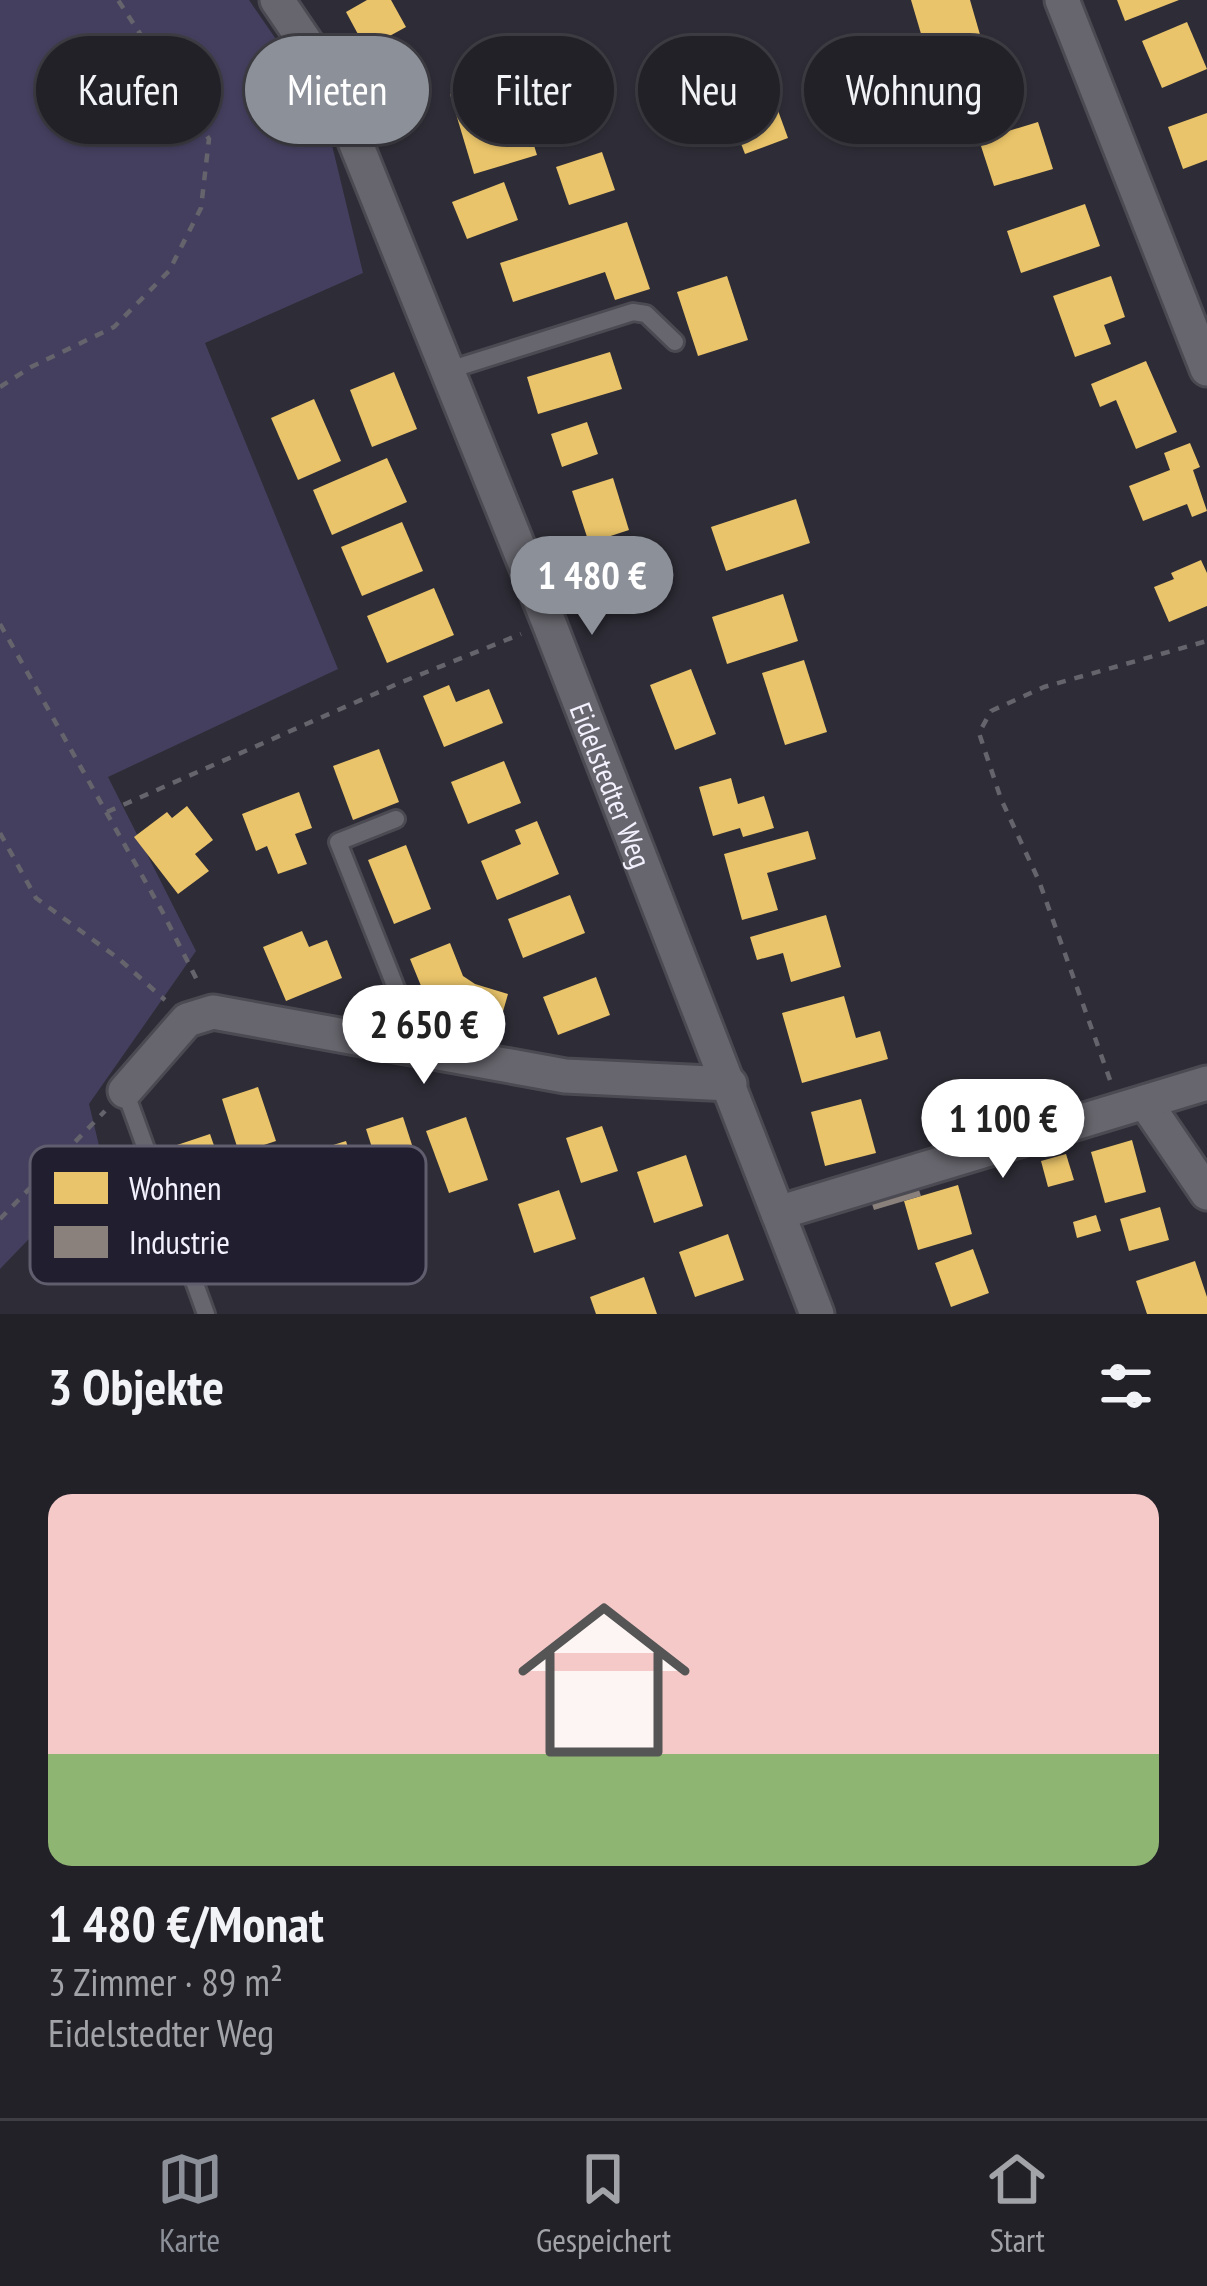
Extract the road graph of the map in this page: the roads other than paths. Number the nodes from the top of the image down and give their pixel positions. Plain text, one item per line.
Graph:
1 (277, 0) edge
2 (1062, 0) edge
3 (674, 342) dead end
4 (1207, 369) edge
5 (449, 370) junction
6 (396, 819) dead end
7 (421, 1051) junction
8 (1207, 1083) edge
9 (730, 1084) junction
10 (125, 1091) joint
11 (1132, 1106) junction
12 (145, 1146) edge
13 (1207, 1193) edge
14 (778, 1214) junction
15 (195, 1284) edge
16 (206, 1314) edge
17 (818, 1314) edge

1 - 5 street, Eidelstedter Weg
2 - 4 street
3 - 5 lane
5 - 9 street, Eidelstedter Weg
6 - 7 lane
7 - 9 street
7 - 10 street
8 - 11 street
9 - 14 street, Eidelstedter Weg
10 - 12 lane
11 - 13 street
11 - 14 street
14 - 17 street, Eidelstedter Weg
15 - 16 lane

